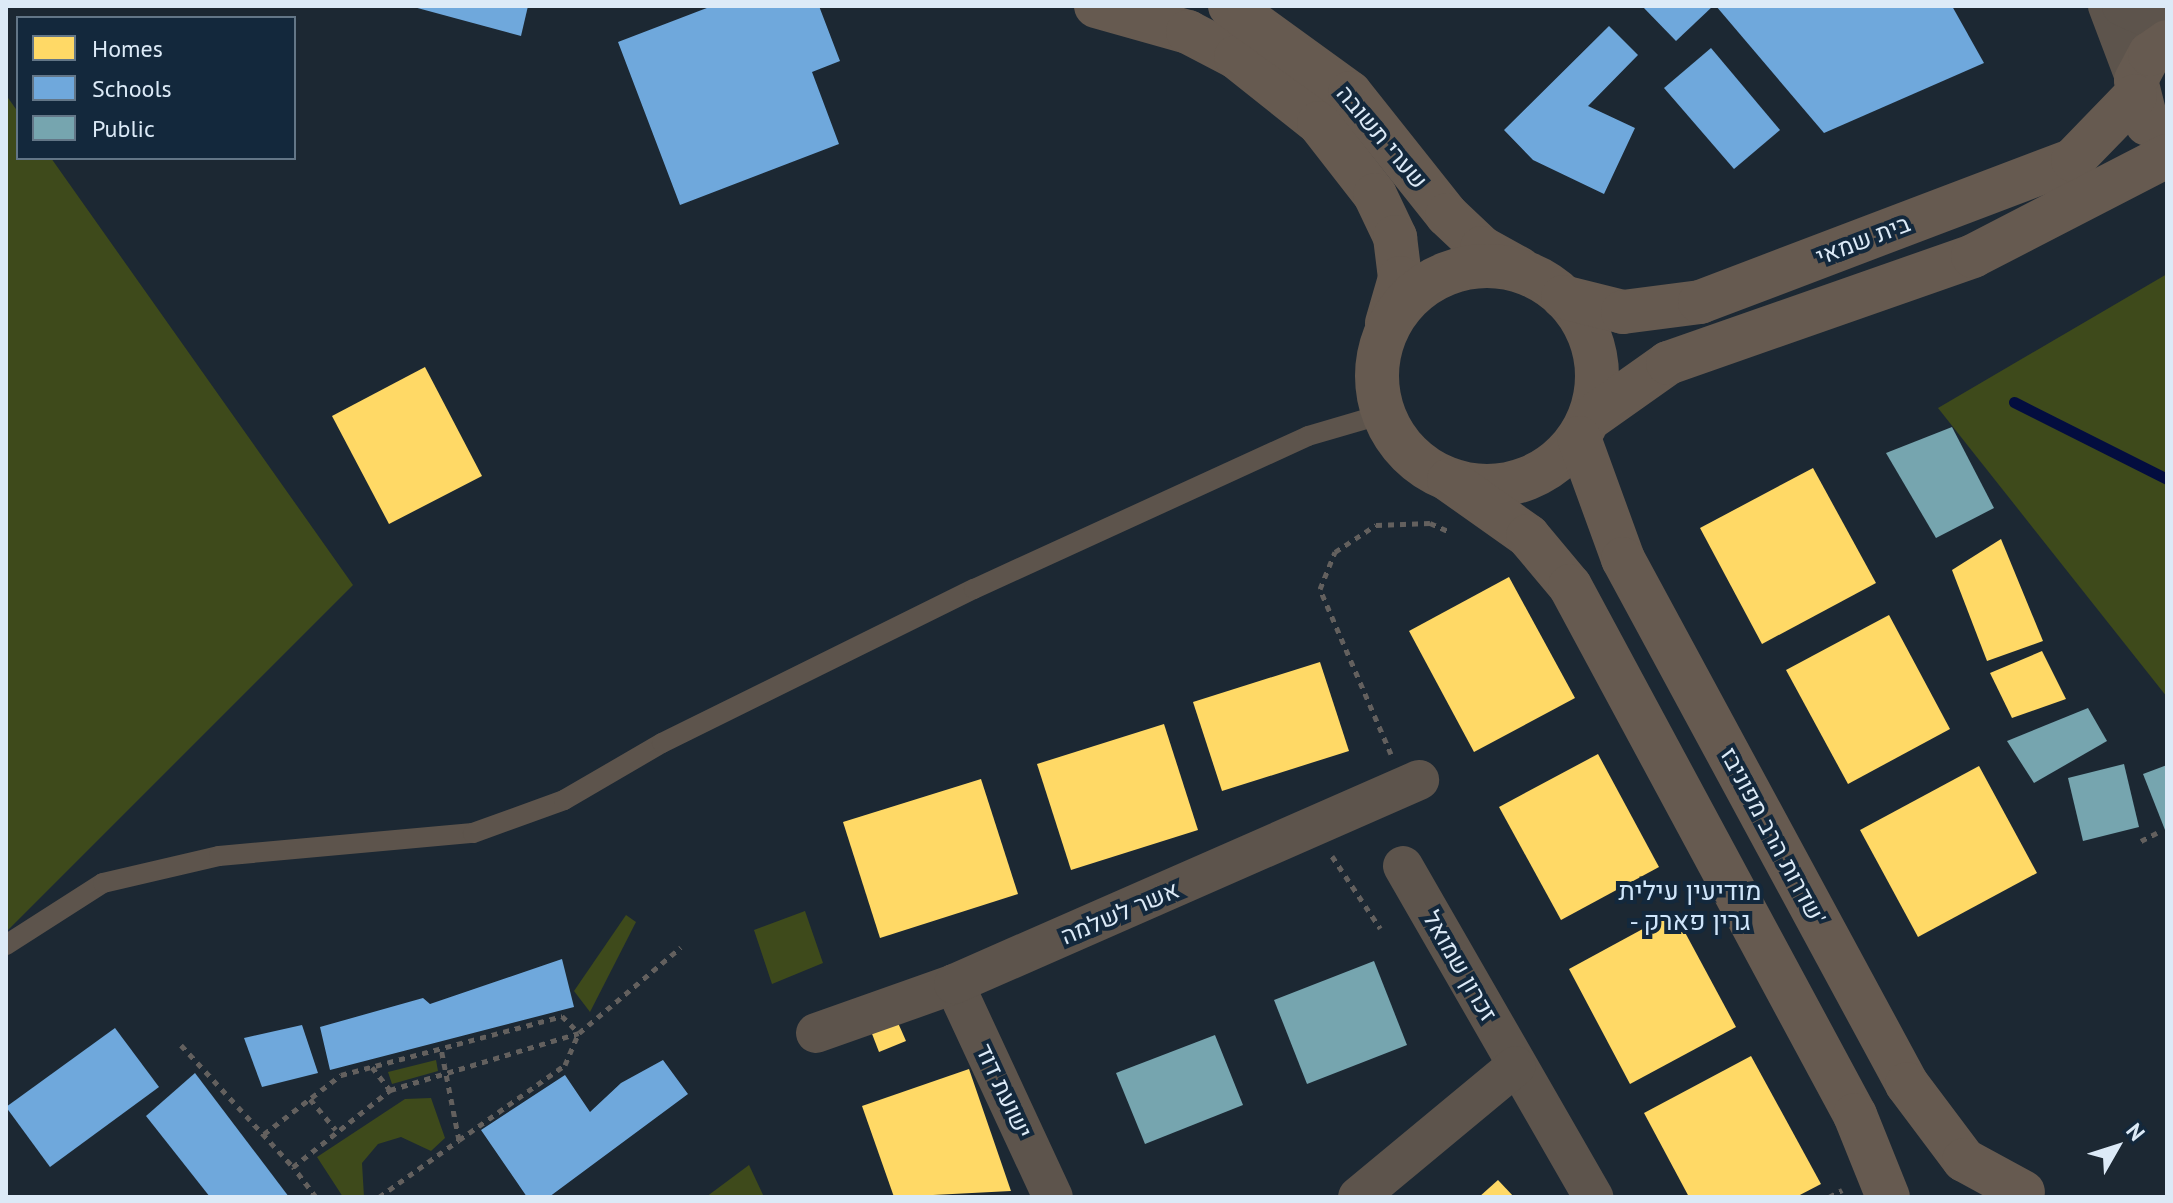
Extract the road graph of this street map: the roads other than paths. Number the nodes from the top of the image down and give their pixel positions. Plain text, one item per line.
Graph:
1 (1096, 6) edge
2 (1230, 6) edge
3 (2108, 6) edge
4 (2122, 6) edge
5 (2167, 26) edge
6 (2167, 42) edge
7 (2136, 88) junction
8 (2167, 140) edge
9 (2167, 156) edge
10 (1546, 286) junction
11 (1380, 351) junction
12 (1383, 414) junction
13 (1584, 428) junction
14 (1449, 480) junction
15 (1413, 784) road end
16 (1403, 866) dead end
17 (6, 945) edge
18 (954, 984) junction
19 (816, 1033) dead end
20 (1516, 1066) junction
21 (2030, 1194) edge
22 (1053, 1197) edge
23 (1358, 1197) edge
24 (1593, 1197) edge
25 (1888, 1197) edge
26 (1963, 1197) edge

1 - 11 street, שערי תשובה
2 - 10 street, שערי תשובה
3 - 7 street
4 - 5 street
6 - 7 street, בית שמאי
7 - 8 street
7 - 10 street, בית שמאי
9 - 13 street
10 - 11 street
10 - 13 street
11 - 12 street
12 - 14 street
12 - 17 lane
13 - 14 street
13 - 21 street, שדרות הרב מפוניבז'
14 - 25 street
15 - 18 street, אשר לשלמה
16 - 20 street, זכרון שמואל
18 - 19 street, אשר לשלמה
18 - 22 street, ישועת דוד
20 - 23 street
20 - 24 street, זכרון שמואל
21 - 26 street

